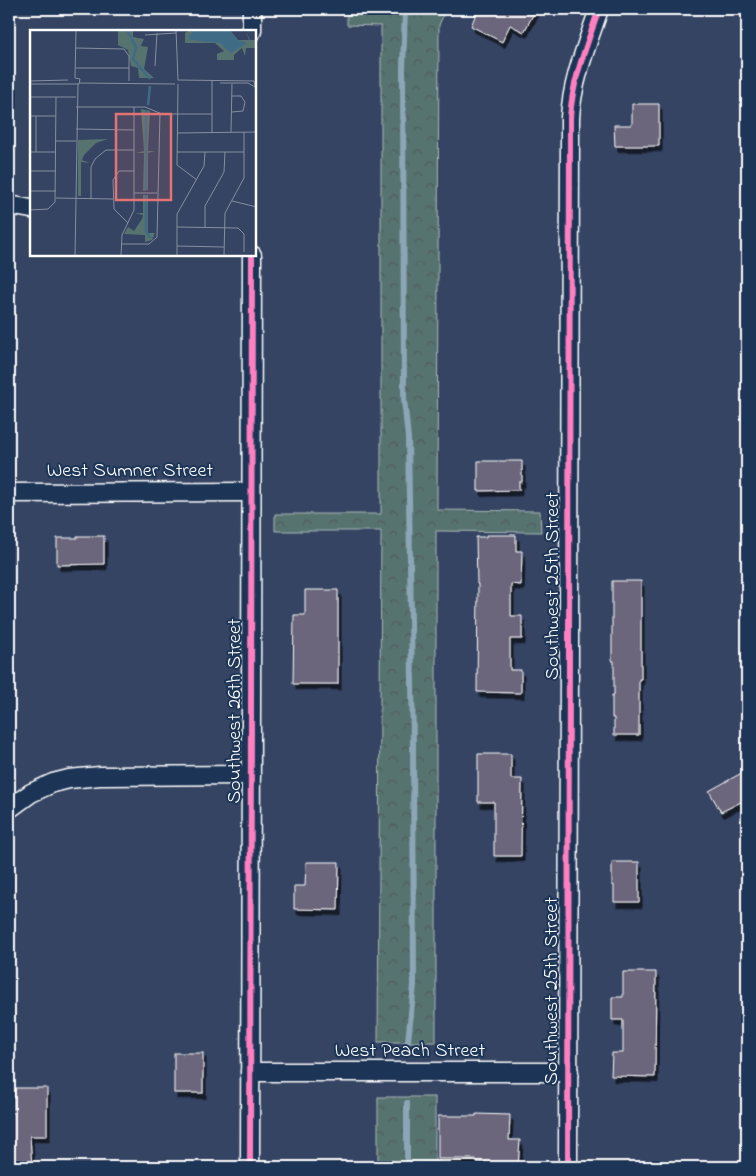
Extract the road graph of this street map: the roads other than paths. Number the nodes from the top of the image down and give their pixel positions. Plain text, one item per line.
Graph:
1 (252, 9) edge
2 (599, 9) edge
3 (252, 30) edge
4 (9, 204) edge
5 (30, 209) edge
6 (252, 256) edge
7 (251, 492) junction
8 (9, 493) edge
9 (251, 775) junction
10 (9, 809) edge
11 (250, 1072) junction
12 (568, 1072) junction
13 (250, 1167) edge
14 (568, 1167) edge

1 - 3 street
2 - 12 street, Southwest 25th Street
4 - 5 street
6 - 7 street, Southwest 26th Street
7 - 8 street, West Sumner Street
7 - 9 street, Southwest 26th Street
9 - 10 street
9 - 11 street, Southwest 26th Street
11 - 12 street, West Peach Street
11 - 13 street, Southwest 26th Street
12 - 14 street, Southwest 25th Street

